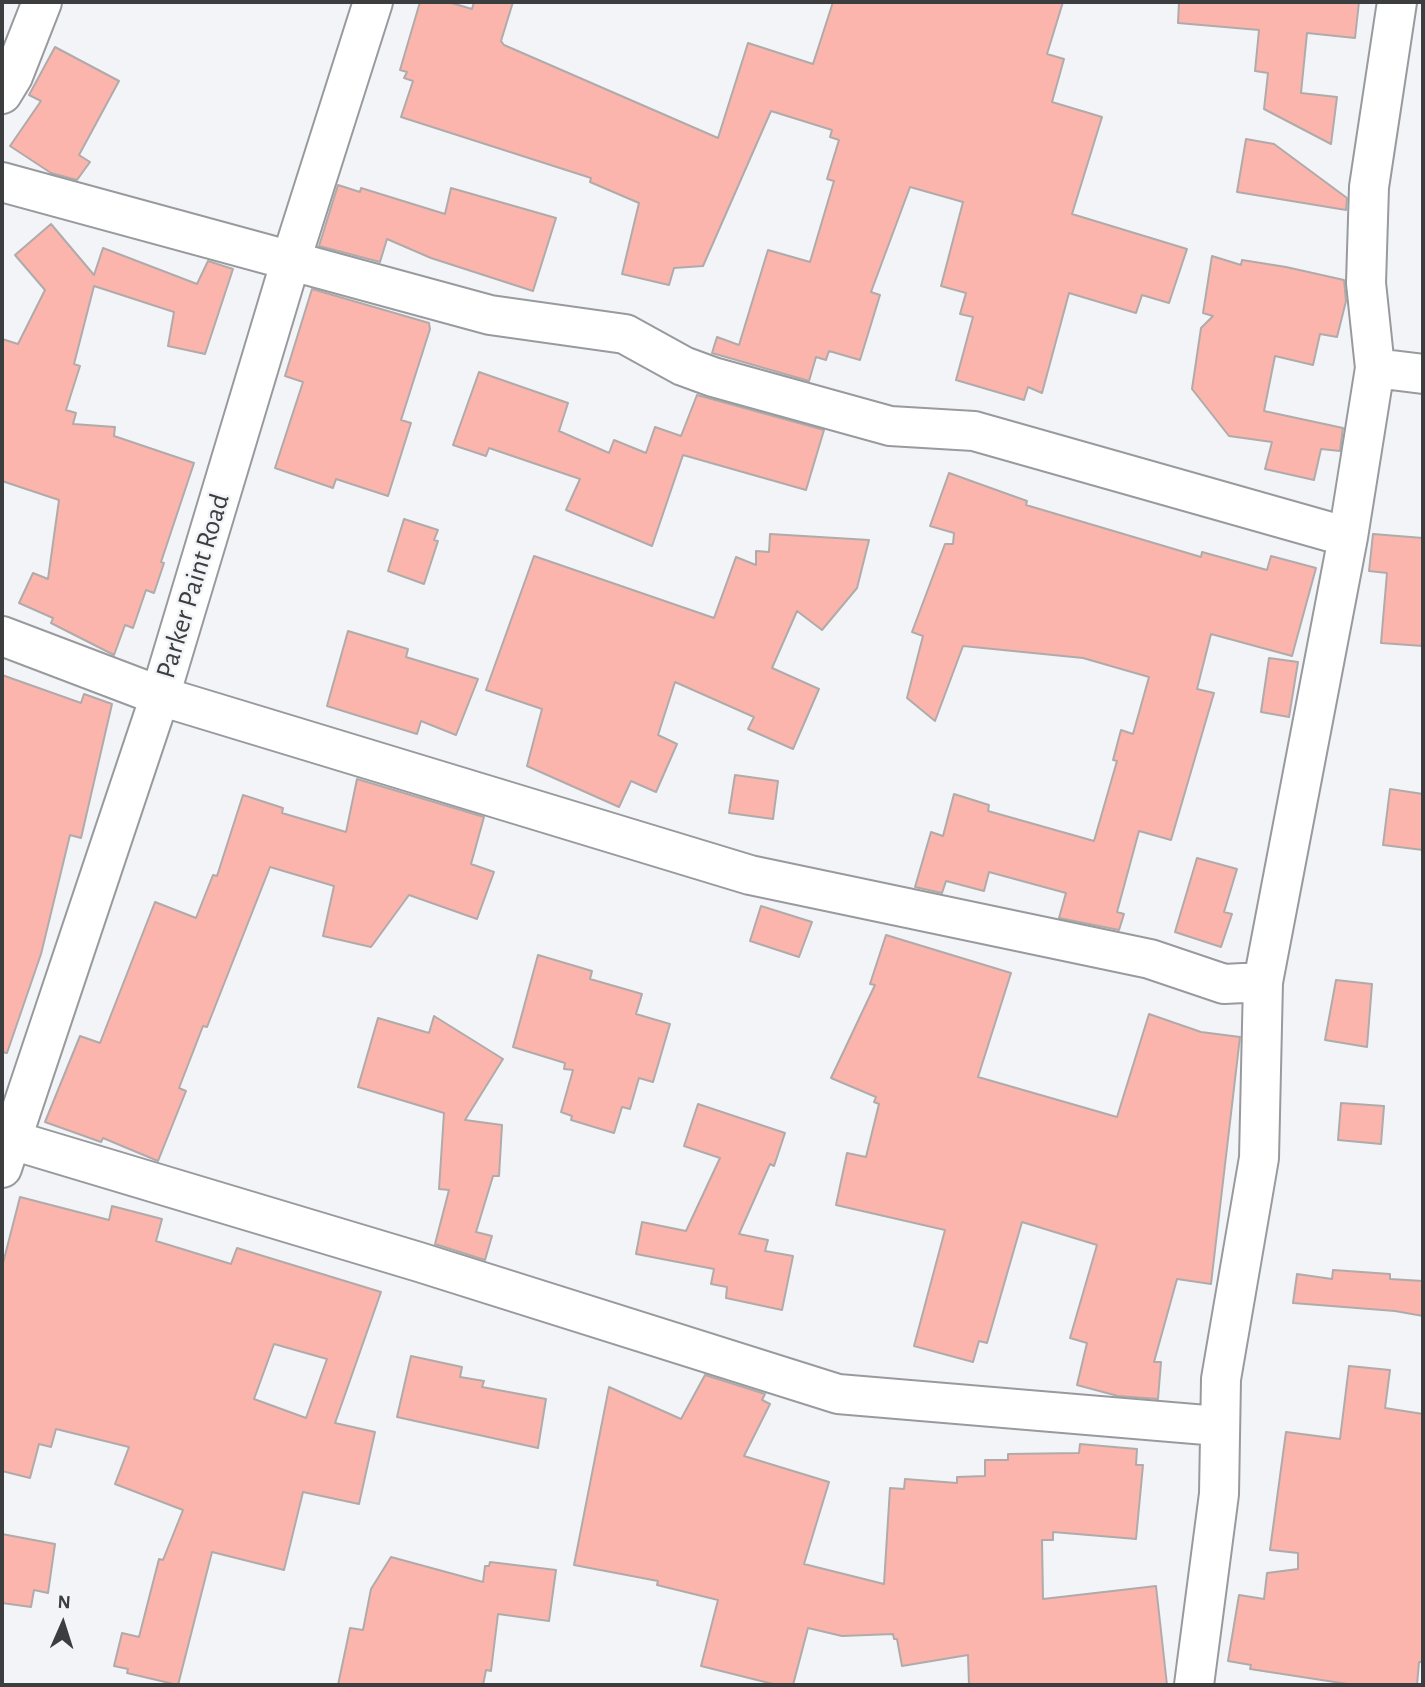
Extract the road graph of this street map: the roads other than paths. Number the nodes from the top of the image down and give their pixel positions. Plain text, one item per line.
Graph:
1 (42, 2) edge
2 (373, 2) edge
3 (1397, 2) edge
4 (2, 94) edge
5 (2, 183) edge
6 (291, 260) junction
7 (1375, 369) junction
8 (1423, 374) edge
9 (1349, 537) junction
10 (2, 636) edge
11 (160, 696) junction
12 (1263, 982) junction
13 (4, 1148) edge
14 (1218, 1426) junction
15 (1194, 1685) edge

1 - 4 street
2 - 6 street, Parker Paint Road
3 - 7 street
5 - 6 street
6 - 9 street
6 - 11 street, Parker Paint Road
7 - 8 street
7 - 9 street
9 - 12 street
10 - 11 street
11 - 12 street
11 - 13 street, Parker Paint Road
12 - 14 street
13 - 14 street
14 - 15 street

